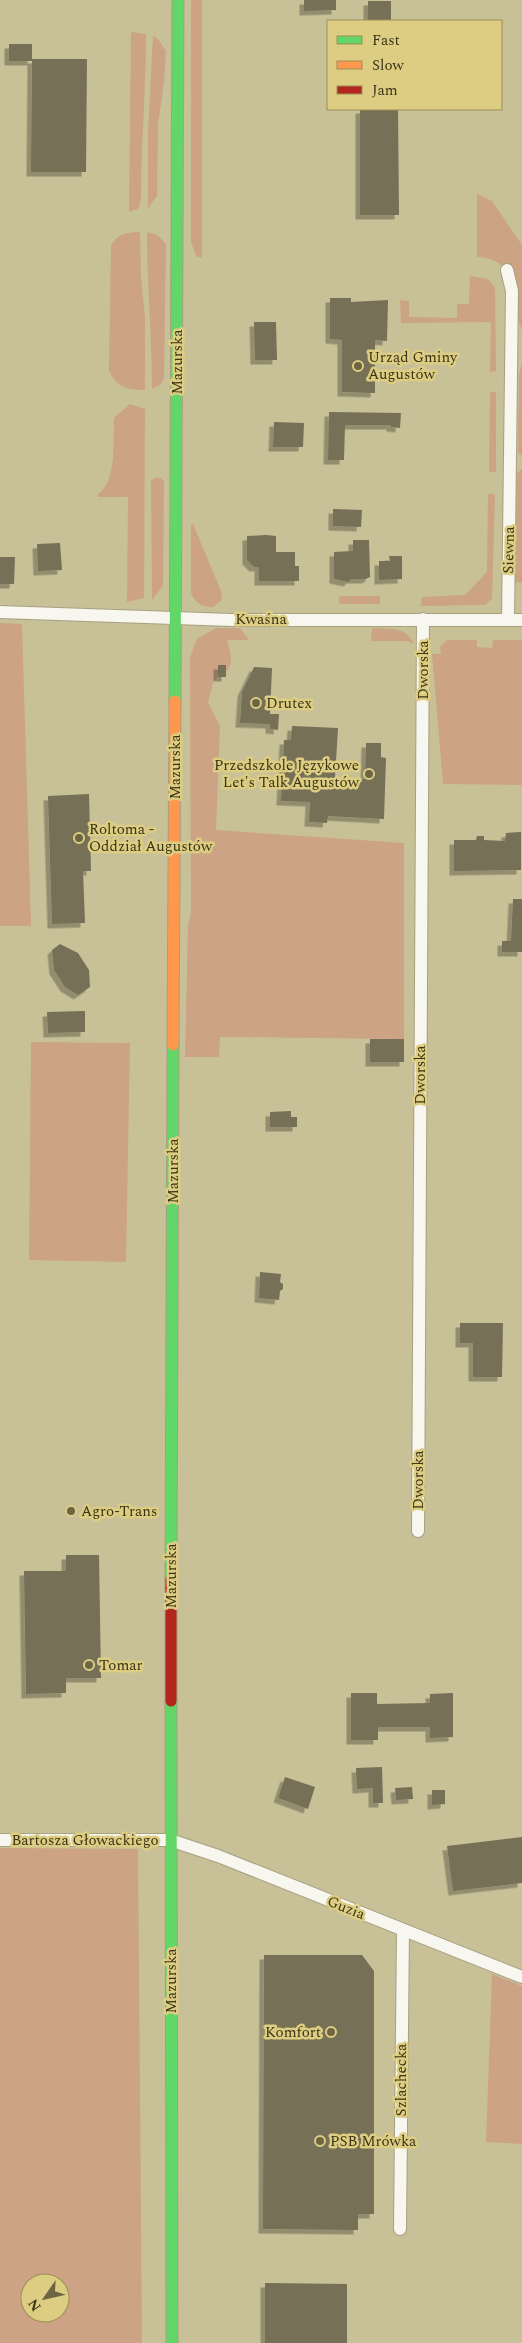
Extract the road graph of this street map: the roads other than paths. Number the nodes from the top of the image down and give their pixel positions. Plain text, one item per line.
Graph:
1 (178, 0) edge
2 (507, 270) dead end
3 (517, 346) edge
4 (0, 612) edge
5 (176, 617) junction
6 (423, 619) junction
7 (508, 620) junction
8 (522, 620) edge
9 (418, 1531) dead end
10 (0, 1840) edge
11 (170, 1840) junction
12 (403, 1931) junction
13 (522, 1977) edge
14 (400, 2229) dead end
15 (172, 2343) edge

1 - 5 main road, Mazurska
2 - 3 street, Siewna
3 - 7 street, Siewna
4 - 5 street, Kwaśna
5 - 6 street, Kwaśna
5 - 11 main road, Mazurska
6 - 7 street, Kwaśna
6 - 9 street, Dworska
7 - 8 street, Kwaśna
10 - 11 street, Bartosza Głowackiego
11 - 12 street, Guzia
11 - 15 main road, Mazurska
12 - 13 street, Guzia
12 - 14 street, Szlachecka

